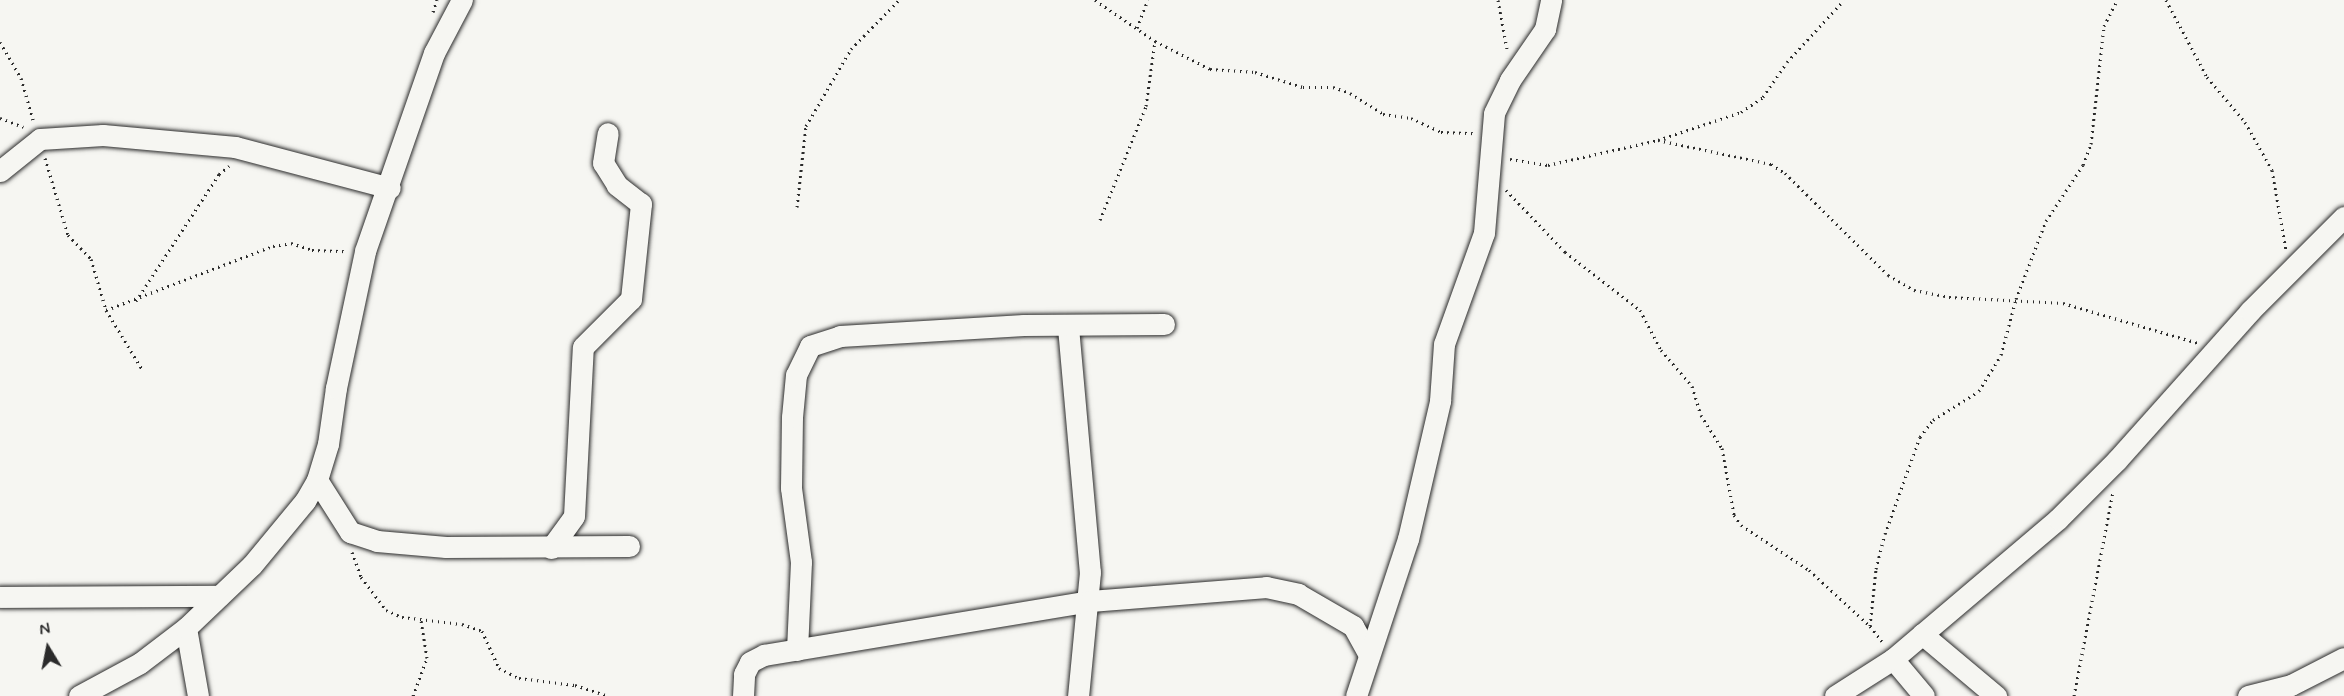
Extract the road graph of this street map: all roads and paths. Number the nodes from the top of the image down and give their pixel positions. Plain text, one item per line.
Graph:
1 (462, 0) edge
2 (899, 0) edge
3 (1095, 0) edge
4 (1148, 0) edge
5 (1498, 0) edge
6 (1551, 0) edge
7 (1844, 0) edge
8 (2118, 0) edge
9 (2166, 0) edge
10 (1137, 28) junction
11 (1155, 40) junction
12 (0, 42) edge
13 (1510, 80) junction
14 (0, 118) edge
15 (1492, 132) junction
16 (608, 133) dead end
17 (39, 136) junction
18 (1658, 140) junction
19 (247, 149) junction
20 (1490, 164) junction
21 (0, 171) edge
22 (390, 188) junction
23 (797, 207) dead end
24 (2344, 217) edge
25 (1101, 220) dead end
26 (365, 250) junction
27 (2290, 269) junction
28 (2016, 299) junction
29 (135, 302) junction
30 (106, 310) junction
31 (1164, 324) dead end
32 (1068, 327) junction
33 (2215, 349) junction
34 (142, 369) dead end
35 (2117, 460) junction
36 (317, 480) junction
37 (350, 532) junction
38 (629, 546) dead end
39 (552, 548) junction
40 (219, 596) junction
41 (0, 597) edge
42 (1090, 602) junction
43 (421, 620) junction
44 (1870, 626) junction
45 (186, 628) junction
46 (1922, 634) junction
47 (797, 650) junction
48 (1370, 655) junction
49 (2344, 658) edge
50 (1893, 659) junction
51 (79, 696) edge
52 (198, 696) edge
53 (413, 696) edge
54 (608, 696) edge
55 (743, 696) edge
56 (1078, 696) edge
57 (1356, 696) edge
58 (1835, 696) edge
59 (1924, 696) edge
60 (1996, 696) edge
61 (2074, 696) edge
62 (2248, 696) edge

1 - 22 street
2 - 23 path
3 - 10 path
4 - 10 path
5 - 13 path
6 - 13 street
7 - 18 path
8 - 28 path
9 - 27 path
10 - 11 path
11 - 15 path
11 - 25 path
12 - 17 path
13 - 15 street
14 - 17 path
15 - 20 street
16 - 39 street
17 - 19 street
17 - 21 street
17 - 30 path
18 - 20 path
18 - 28 path
19 - 22 street
19 - 29 path
20 - 44 path
20 - 48 street
22 - 26 street
24 - 27 street
26 - 29 path
26 - 36 street
27 - 33 street
28 - 33 path
28 - 44 path
29 - 30 path
30 - 34 path
31 - 32 street
32 - 42 street
32 - 47 street
33 - 35 street
35 - 46 street
35 - 61 path
36 - 37 street
36 - 40 street
37 - 39 street
37 - 43 path
38 - 39 street
40 - 41 street
40 - 45 street
42 - 47 street
42 - 48 street
42 - 56 street
43 - 53 path
43 - 54 path
44 - 50 path
45 - 51 street
45 - 52 street
46 - 50 street
46 - 60 street
47 - 55 street
48 - 57 street
49 - 62 street
50 - 58 street
50 - 59 street

